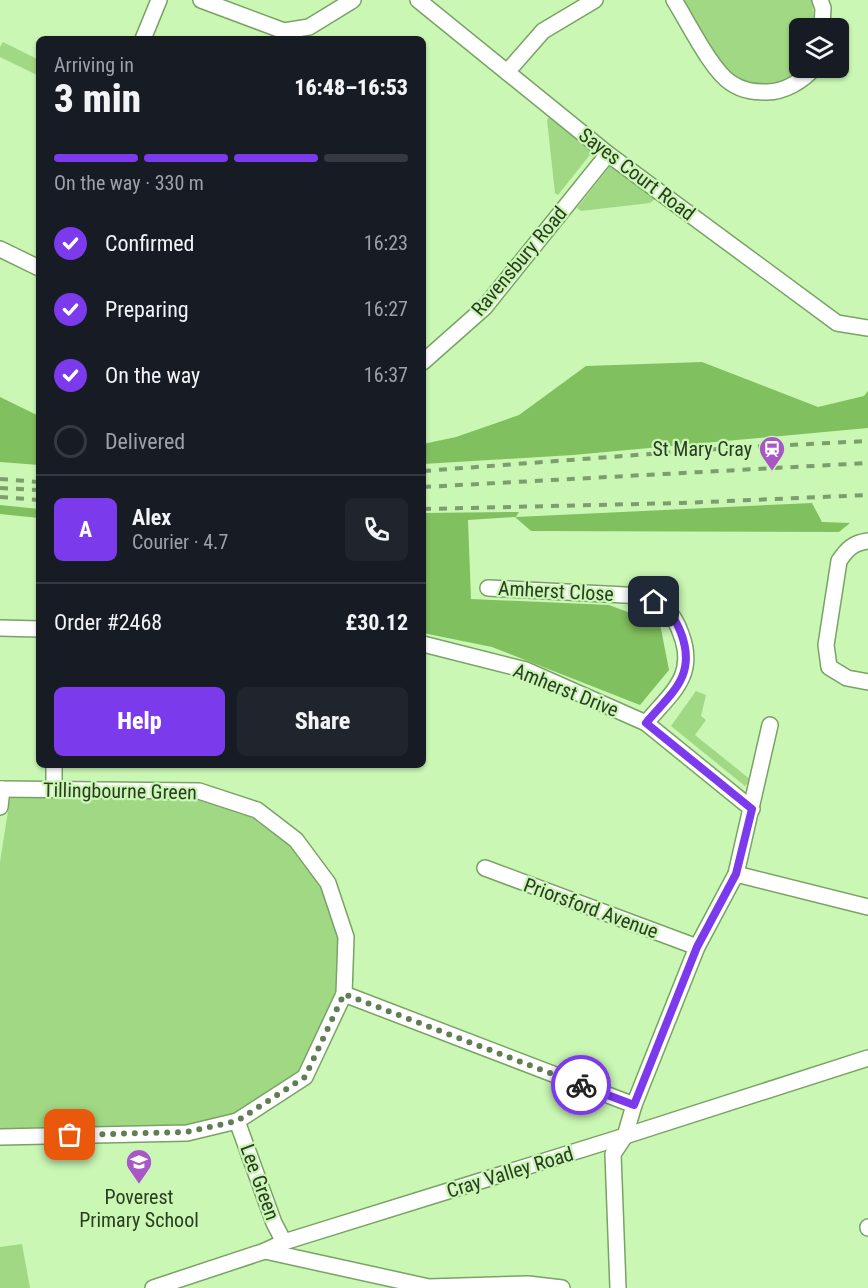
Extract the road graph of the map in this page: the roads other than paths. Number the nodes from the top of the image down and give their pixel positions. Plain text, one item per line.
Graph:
1 (159, 0) edge
2 (201, 0) edge
3 (353, 0) edge
4 (418, 0) edge
5 (595, 0) edge
6 (674, 0) edge
7 (820, 0) edge
8 (822, 18) edge
9 (310, 33) edge
10 (144, 36) edge
11 (507, 72) junction
12 (803, 78) edge
13 (608, 154) junction
14 (0, 249) edge
15 (36, 267) edge
16 (868, 328) edge
17 (426, 359) edge
18 (868, 541) edge
19 (488, 588) dead end
20 (0, 628) edge
21 (36, 629) edge
22 (426, 645) edge
23 (868, 682) edge
24 (646, 723) junction
25 (770, 725) dead end
26 (54, 768) edge
27 (1, 789) edge
28 (54, 789) junction
29 (0, 807) edge
30 (752, 809) junction
31 (485, 868) dead end
32 (736, 874) junction
33 (868, 907) edge
34 (697, 947) junction
35 (344, 994) junction
36 (868, 1058) edge
37 (634, 1105) junction
38 (237, 1121) junction
39 (625, 1136) junction
40 (0, 1137) edge
41 (284, 1242) junction
42 (265, 1251) junction
43 (153, 1288) edge
44 (562, 1288) edge
45 (618, 1288) edge

1 - 10 street
2 - 9 street
3 - 9 street
4 - 11 street, Sayes Court Road
5 - 11 street
6 - 12 street
7 - 8 street
11 - 13 street, Sayes Court Road
13 - 16 street, Sayes Court Road
13 - 17 street, Ravensbury Road
14 - 15 street
18 - 23 street
19 - 24 street, Amherst Close
20 - 21 street
22 - 24 street, Amherst Drive
24 - 30 street, Amherst Drive
25 - 30 street
26 - 28 street
27 - 28 street, Tillingbourne Green
27 - 29 street
28 - 35 street, Tillingbourne Green
30 - 32 street
31 - 34 street, Priorsford Avenue
32 - 33 street
32 - 34 street
34 - 37 street
35 - 37 street
35 - 38 street, Tillingbourne Green
36 - 39 street, Cray Valley Road
37 - 39 street
38 - 40 street, Tillingbourne Green
38 - 41 street, Lee Green
39 - 41 street, Cray Valley Road
39 - 45 street
41 - 42 street, Cray Valley Road
42 - 43 street, Cray Valley Road
42 - 44 street

